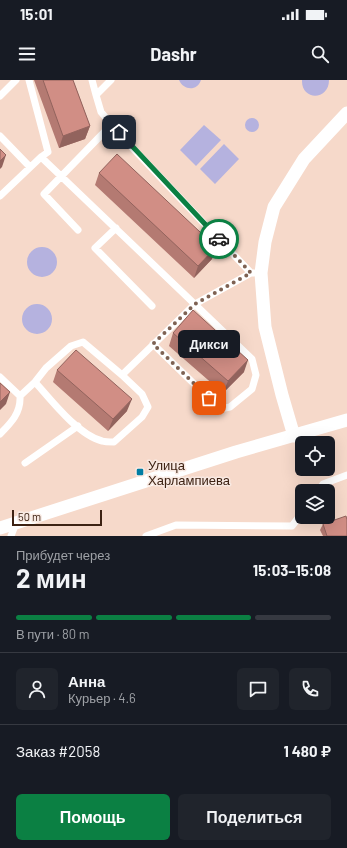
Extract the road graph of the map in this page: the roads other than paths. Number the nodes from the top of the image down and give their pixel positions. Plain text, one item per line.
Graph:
1 (16, 80) edge
2 (28, 80) edge
3 (92, 80) edge
4 (111, 80) edge
5 (96, 95) junction
6 (0, 96) edge
7 (347, 113) edge
8 (112, 124) junction
9 (0, 136) edge
10 (41, 157) junction
11 (30, 167) junction
12 (62, 176) junction
13 (0, 196) edge
14 (116, 228) junction
15 (78, 230) dead end
16 (256, 273) junction
17 (195, 304) junction
18 (152, 306) dead end
19 (153, 344) junction
20 (122, 375) junction
21 (0, 376) edge
22 (35, 382) junction
23 (20, 396) junction
24 (347, 420) edge
25 (78, 426) junction
26 (0, 434) edge
27 (294, 436) junction
28 (25, 463) dead end
29 (347, 475) edge
30 (323, 484) edge
31 (16, 522) junction
32 (295, 522) edge
33 (0, 528) edge
34 (11, 536) edge
35 (146, 536) edge

1 - 6 lane
2 - 10 lane
3 - 5 lane
4 - 5 lane
5 - 8 lane
7 - 16 street
8 - 12 lane
8 - 16 lane
9 - 11 lane
10 - 11 lane
10 - 12 lane
11 - 13 lane
12 - 14 lane
12 - 15 lane
14 - 17 lane
14 - 18 lane
16 - 17 lane
16 - 27 street
17 - 19 lane
17 - 19 lane
19 - 20 lane
20 - 22 lane
20 - 25 lane
21 - 23 lane
22 - 23 lane
22 - 25 lane
23 - 26 lane
24 - 27 street
25 - 28 lane
27 - 31 street
29 - 30 lane
31 - 33 street
31 - 34 lane
32 - 35 lane

